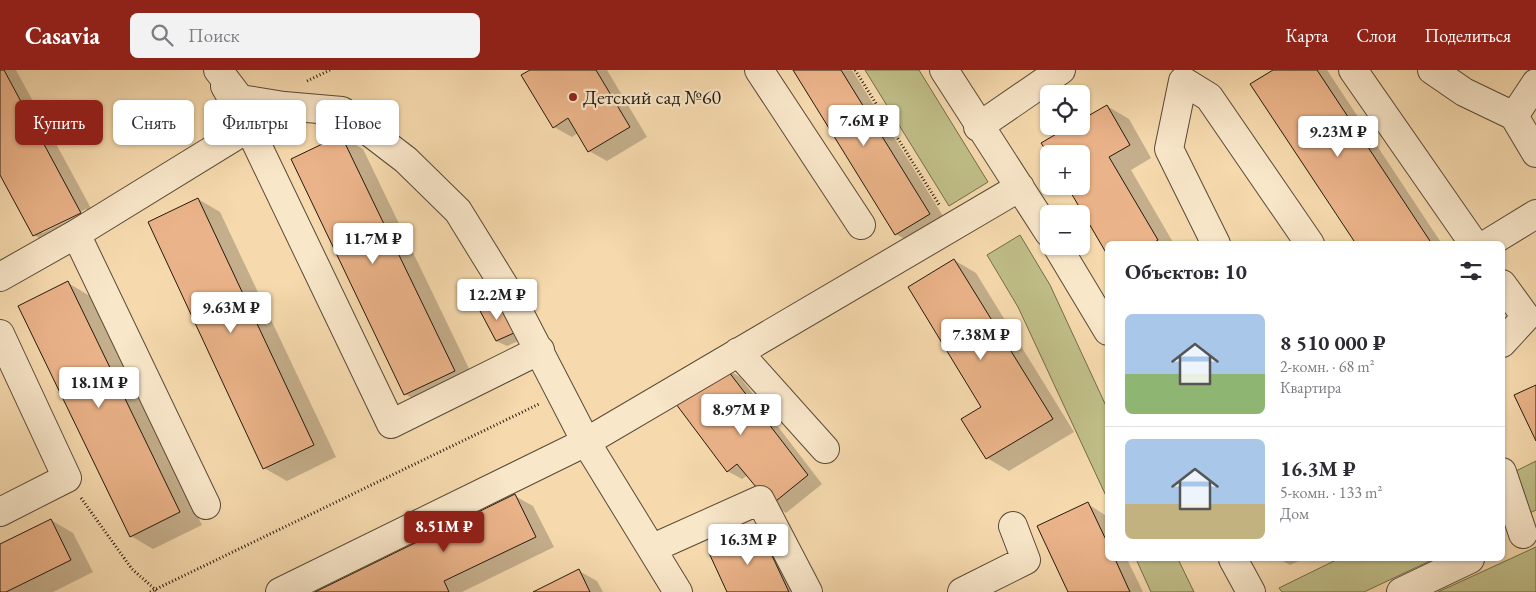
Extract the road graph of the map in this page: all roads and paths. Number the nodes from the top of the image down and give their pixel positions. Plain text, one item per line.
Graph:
1 (217, 70) edge
2 (759, 70) edge
3 (855, 70) edge
4 (944, 70) edge
5 (1061, 70) edge
6 (1353, 70) edge
7 (1432, 70) edge
8 (1185, 74) edge
9 (1536, 83) edge
10 (234, 100) edge
11 (246, 100) edge
12 (306, 108) edge
13 (1514, 116) junction
14 (978, 127) junction
15 (221, 145) edge
16 (257, 145) edge
17 (1536, 153) edge
18 (1020, 188) junction
19 (1536, 214) edge
20 (1040, 219) edge
21 (861, 225) dead end
22 (953, 227) junction
23 (76, 234) junction
24 (1215, 241) edge
25 (1308, 241) edge
26 (1472, 241) edge
27 (1492, 241) edge
28 (1062, 255) edge
29 (0, 277) edge
30 (1505, 288) edge
31 (1105, 327) edge
32 (0, 334) edge
33 (1505, 340) edge
34 (540, 350) junction
35 (738, 352) junction
36 (546, 401) dead end
37 (586, 442) junction
38 (825, 449) dead end
39 (67, 478) junction
40 (1505, 482) edge
41 (206, 505) dead end
42 (0, 512) edge
43 (1013, 526) dead end
44 (1520, 535) edge
45 (653, 548) junction
46 (1234, 561) edge
47 (1466, 561) edge
48 (156, 591) edge
49 (150, 592) edge
50 (280, 592) edge
51 (678, 592) edge
52 (808, 592) edge
53 (962, 592) edge
54 (1251, 592) edge
55 (1401, 592) edge

1 - 10 street
1 - 11 street
2 - 21 street
3 - 22 path
4 - 14 street
5 - 14 street
6 - 26 street
7 - 13 street
8 - 24 street
8 - 25 street
9 - 13 street
12 - 34 street
13 - 17 street
14 - 18 street
15 - 23 street
16 - 34 street
18 - 20 street
18 - 22 street
19 - 27 street
22 - 35 street
23 - 29 street
23 - 41 street
28 - 31 street
30 - 33 street
32 - 39 street
34 - 37 street
35 - 37 street
35 - 38 street
36 - 48 path
37 - 45 street
37 - 50 street
39 - 42 street
39 - 48 path
40 - 44 street
43 - 53 street
45 - 51 street
45 - 52 street
46 - 54 street
47 - 55 street
48 - 49 path

